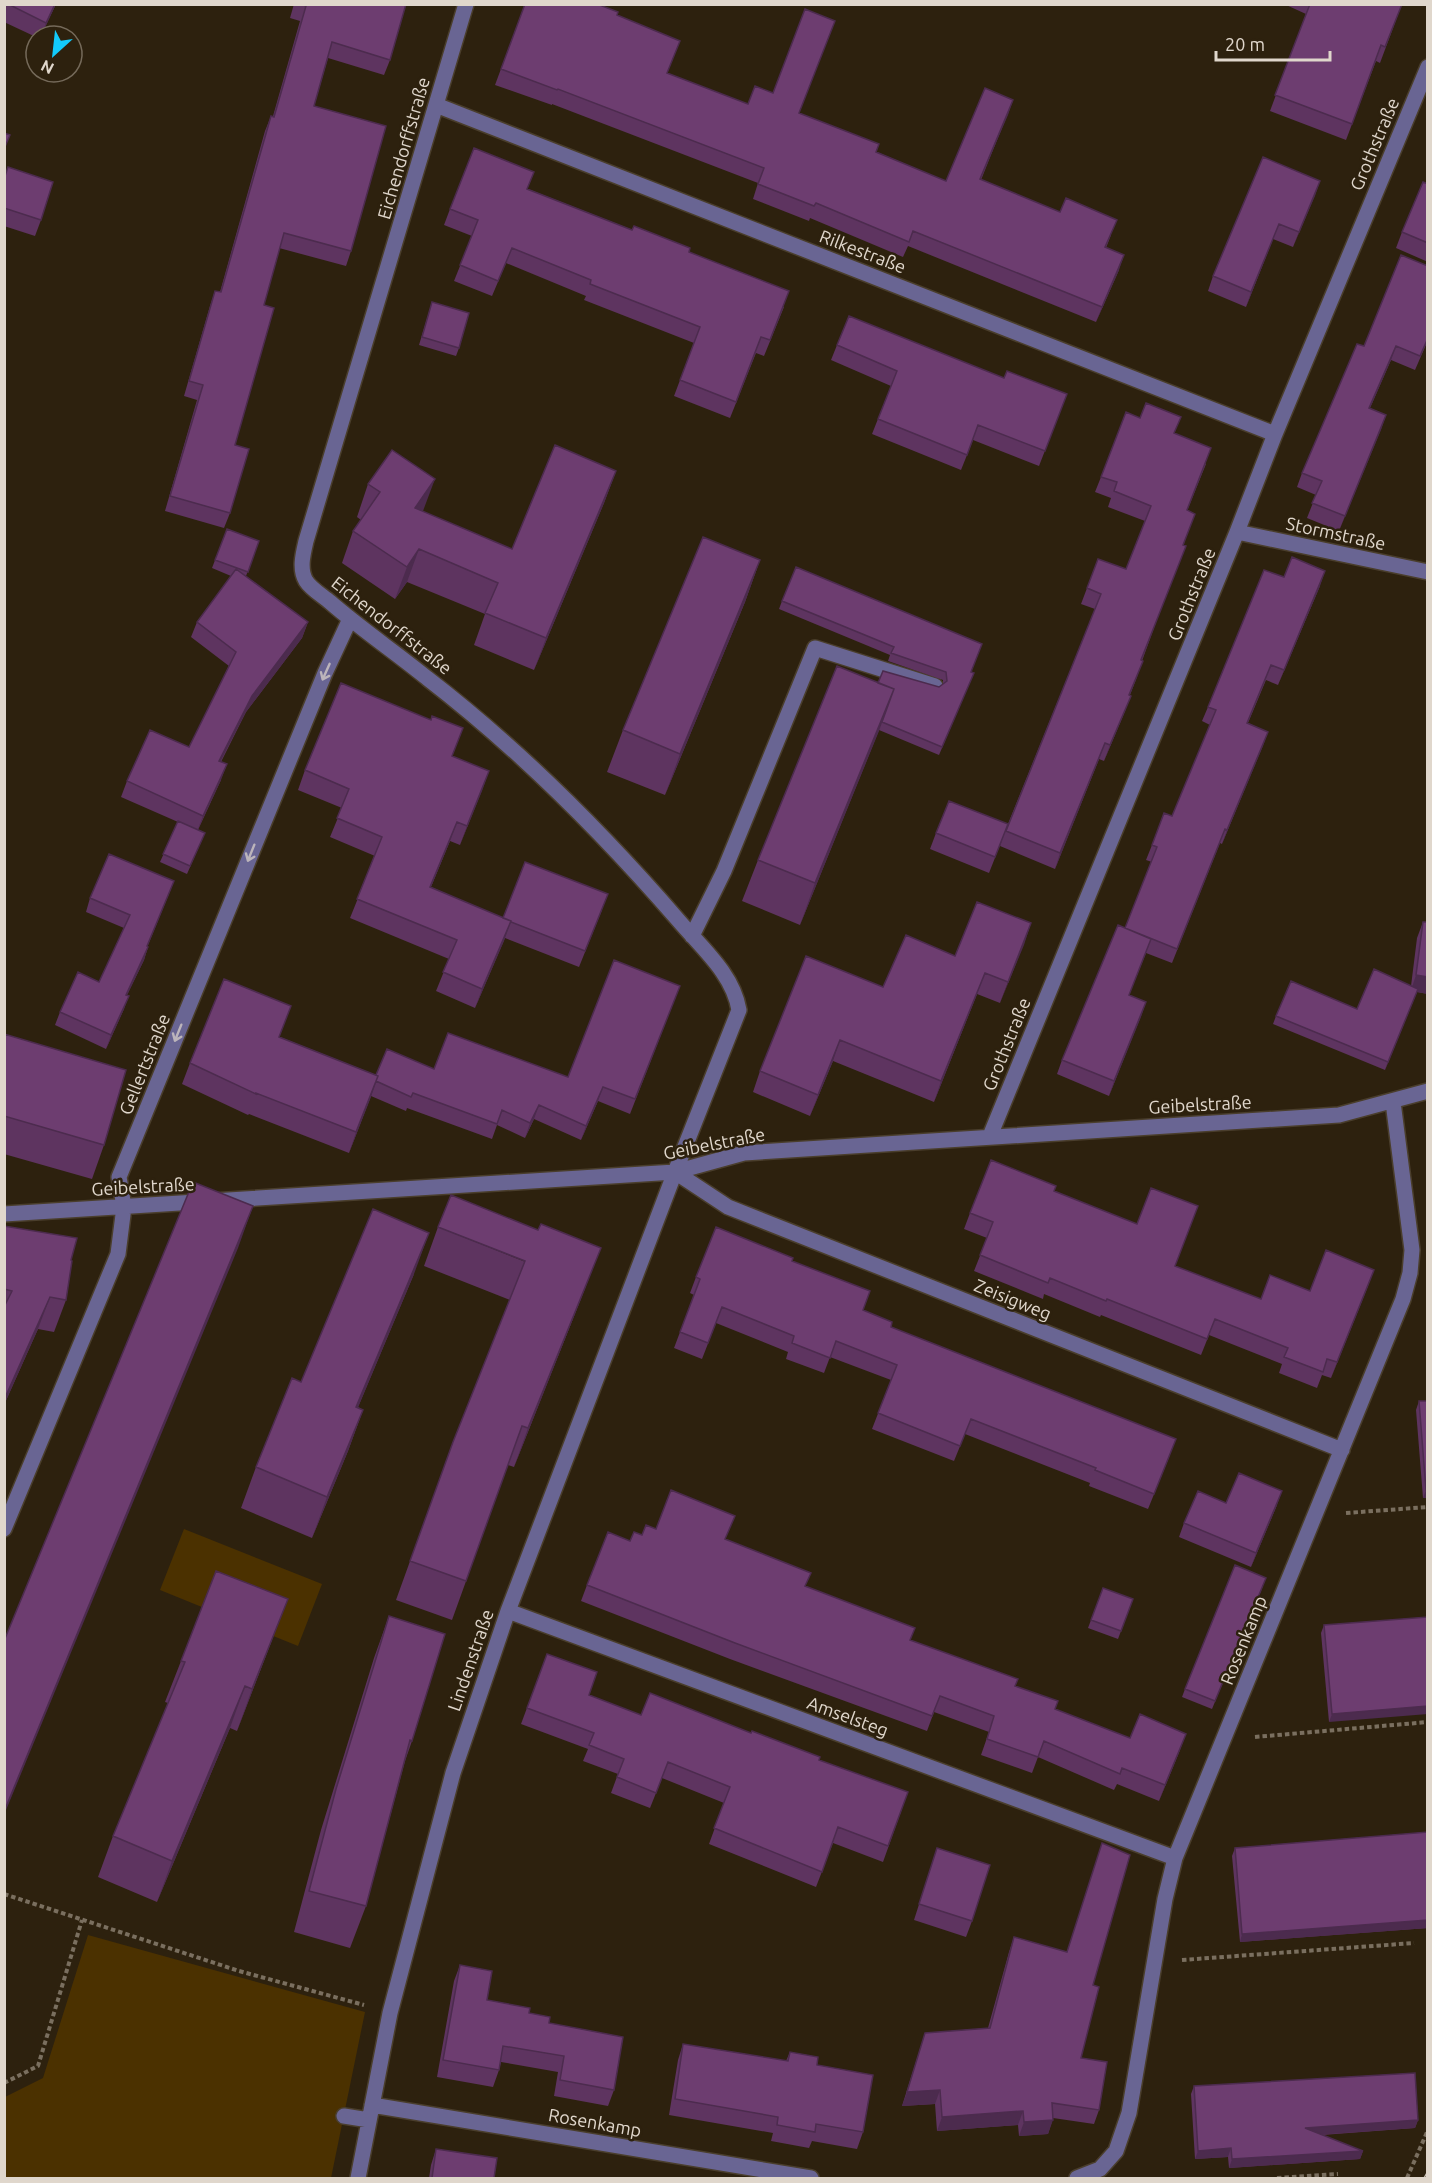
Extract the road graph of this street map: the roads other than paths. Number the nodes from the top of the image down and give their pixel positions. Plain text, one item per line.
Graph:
1 (465, 4) edge
2 (1428, 67) edge
3 (436, 105) junction
4 (1275, 434) junction
5 (1237, 532) junction
6 (1428, 572) edge
7 (350, 619) junction
8 (935, 686) edge
9 (692, 936) junction
10 (1428, 1091) edge
11 (1393, 1102) junction
12 (990, 1136) junction
13 (675, 1172) junction
14 (124, 1207) junction
15 (4, 1214) edge
16 (1342, 1450) junction
17 (4, 1529) edge
18 (508, 1611) junction
19 (1175, 1858) junction
20 (371, 2112) junction
21 (344, 2116) dead end
22 (358, 2178) edge
23 (811, 2178) edge
24 (1077, 2178) edge

1 - 3 street, Eichendorffstraße
2 - 4 street, Grothstraße
3 - 4 street, Rilkestraße
3 - 7 street, Eichendorffstraße
4 - 5 street, Grothstraße
5 - 6 street, Stormstraße
5 - 12 street, Grothstraße
7 - 9 street, Eichendorffstraße
7 -> 14 street, Gellertstraße
8 - 9 street
9 - 13 street, Eichendorffstraße
10 - 11 street, Geibelstraße
11 - 12 street, Geibelstraße
11 - 16 street, Rosenkamp
12 - 13 street, Geibelstraße
13 - 14 street, Geibelstraße
13 - 16 street, Zeisigweg
13 - 18 street, Lindenstraße
14 - 15 street, Geibelstraße
14 - 17 street, Gellertstraße
16 - 19 street, Rosenkamp
18 - 19 street, Amselsteg
18 - 20 street, Lindenstraße
19 - 24 street, Rosenkamp
20 - 21 street, Rosenkamp
20 - 22 street, Lindenstraße
20 - 23 street, Rosenkamp

